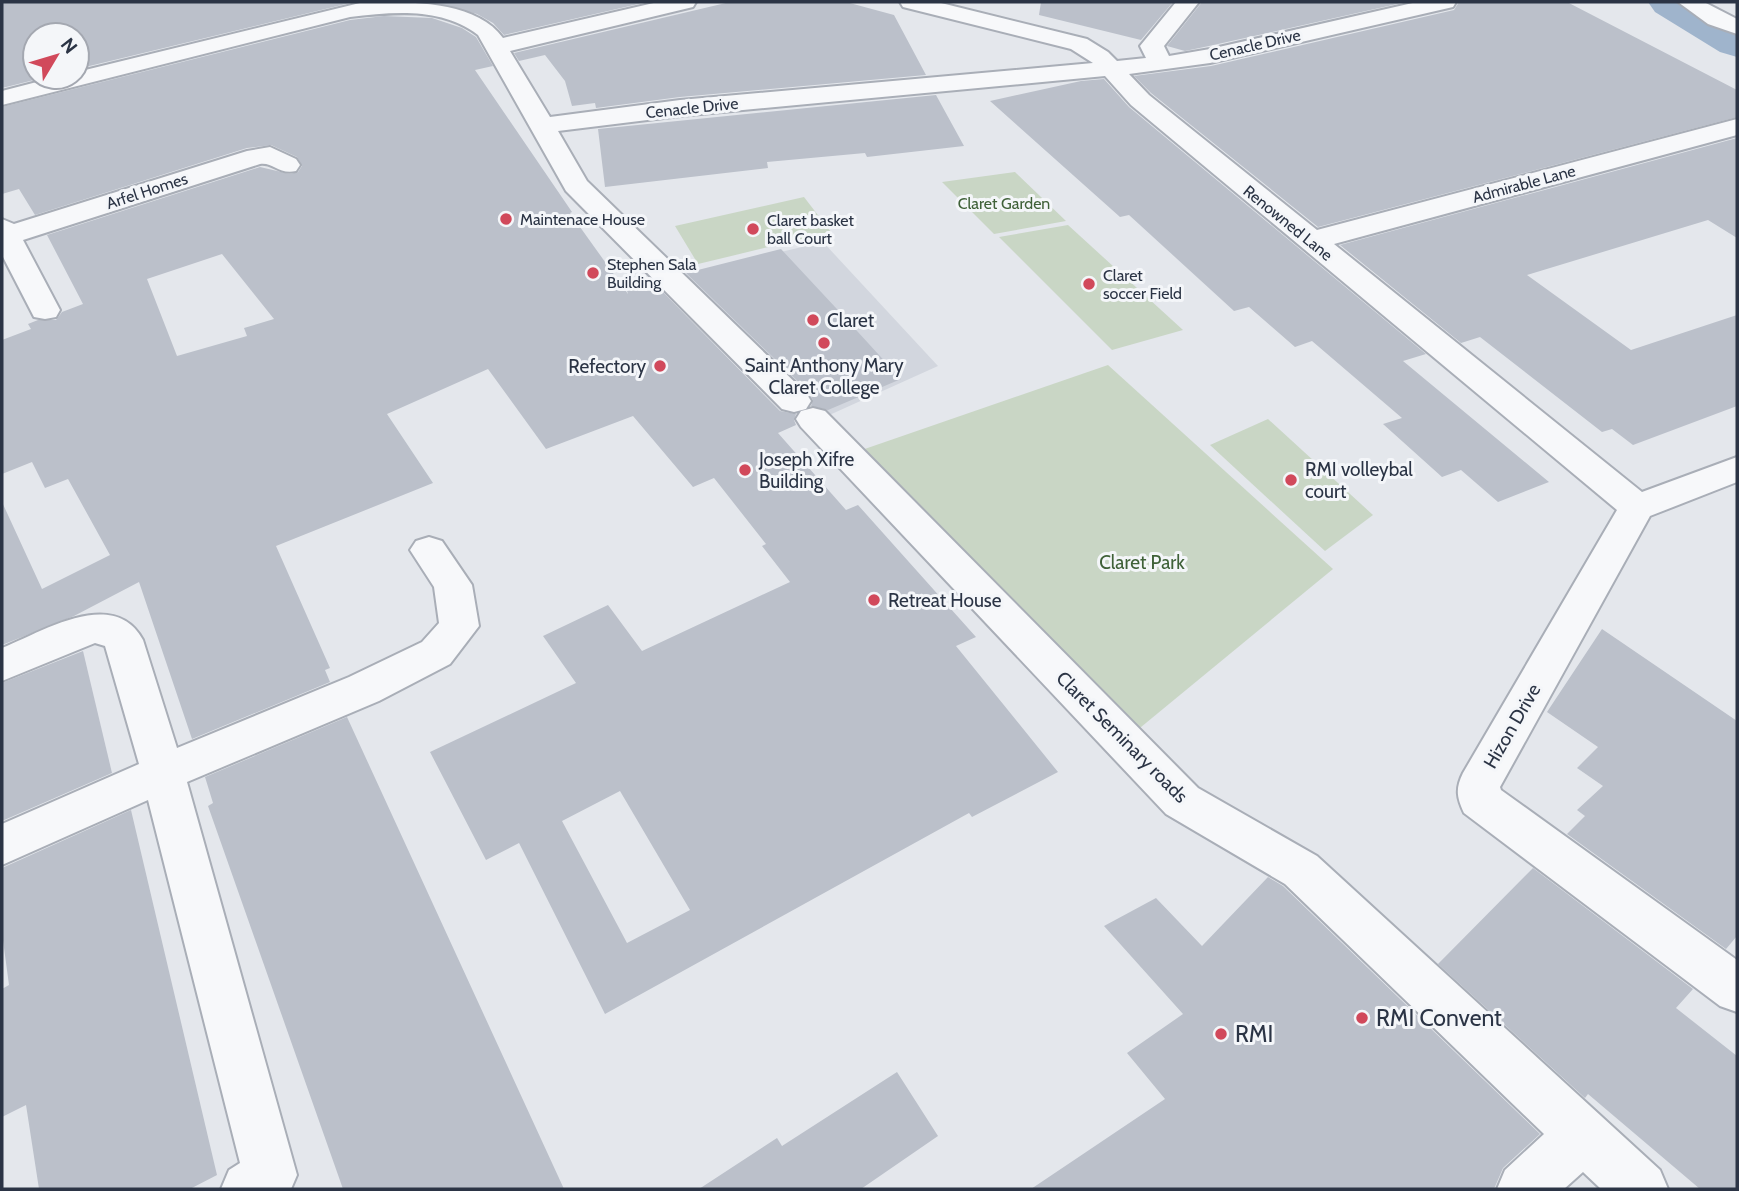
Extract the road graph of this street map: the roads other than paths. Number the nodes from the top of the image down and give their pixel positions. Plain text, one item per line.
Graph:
1 (685, 2) edge
2 (911, 2) edge
3 (1188, 2) edge
4 (1445, 2) edge
5 (1689, 2) edge
6 (645, 6) edge
7 (1737, 27) edge
8 (496, 47) junction
9 (1161, 64) junction
10 (1110, 70) junction
11 (2, 98) edge
12 (541, 125) junction
13 (1737, 127) edge
14 (287, 165) dead end
15 (4, 231) edge
16 (1310, 241) junction
17 (45, 310) dead end
18 (1737, 469) edge
19 (1637, 507) junction
20 (429, 550) dead end
21 (2, 665) edge
22 (163, 773) junction
23 (2, 845) edge
24 (1737, 989) edge
25 (1583, 1135) junction
26 (248, 1189) edge
27 (1524, 1189) edge
28 (1641, 1189) edge

1 - 6 street
2 - 10 street, Renowned Lane
3 - 9 street
4 - 9 street, Cenacle Drive
5 - 7 street
6 - 8 street
8 - 11 street
8 - 12 street
9 - 10 street, Cenacle Drive
10 - 12 street, Cenacle Drive
10 - 16 street, Renowned Lane
12 - 25 street, Claret Seminary roads
13 - 16 street, Admirable Lane
14 - 15 street, Arfel Homes
15 - 17 street, Arfel Homes
16 - 19 street, Renowned Lane
18 - 19 street
19 - 24 street, Hizon Drive
20 - 22 street
21 - 22 street
22 - 23 street
22 - 26 street
25 - 27 street
25 - 28 street, Claret Seminary roads

